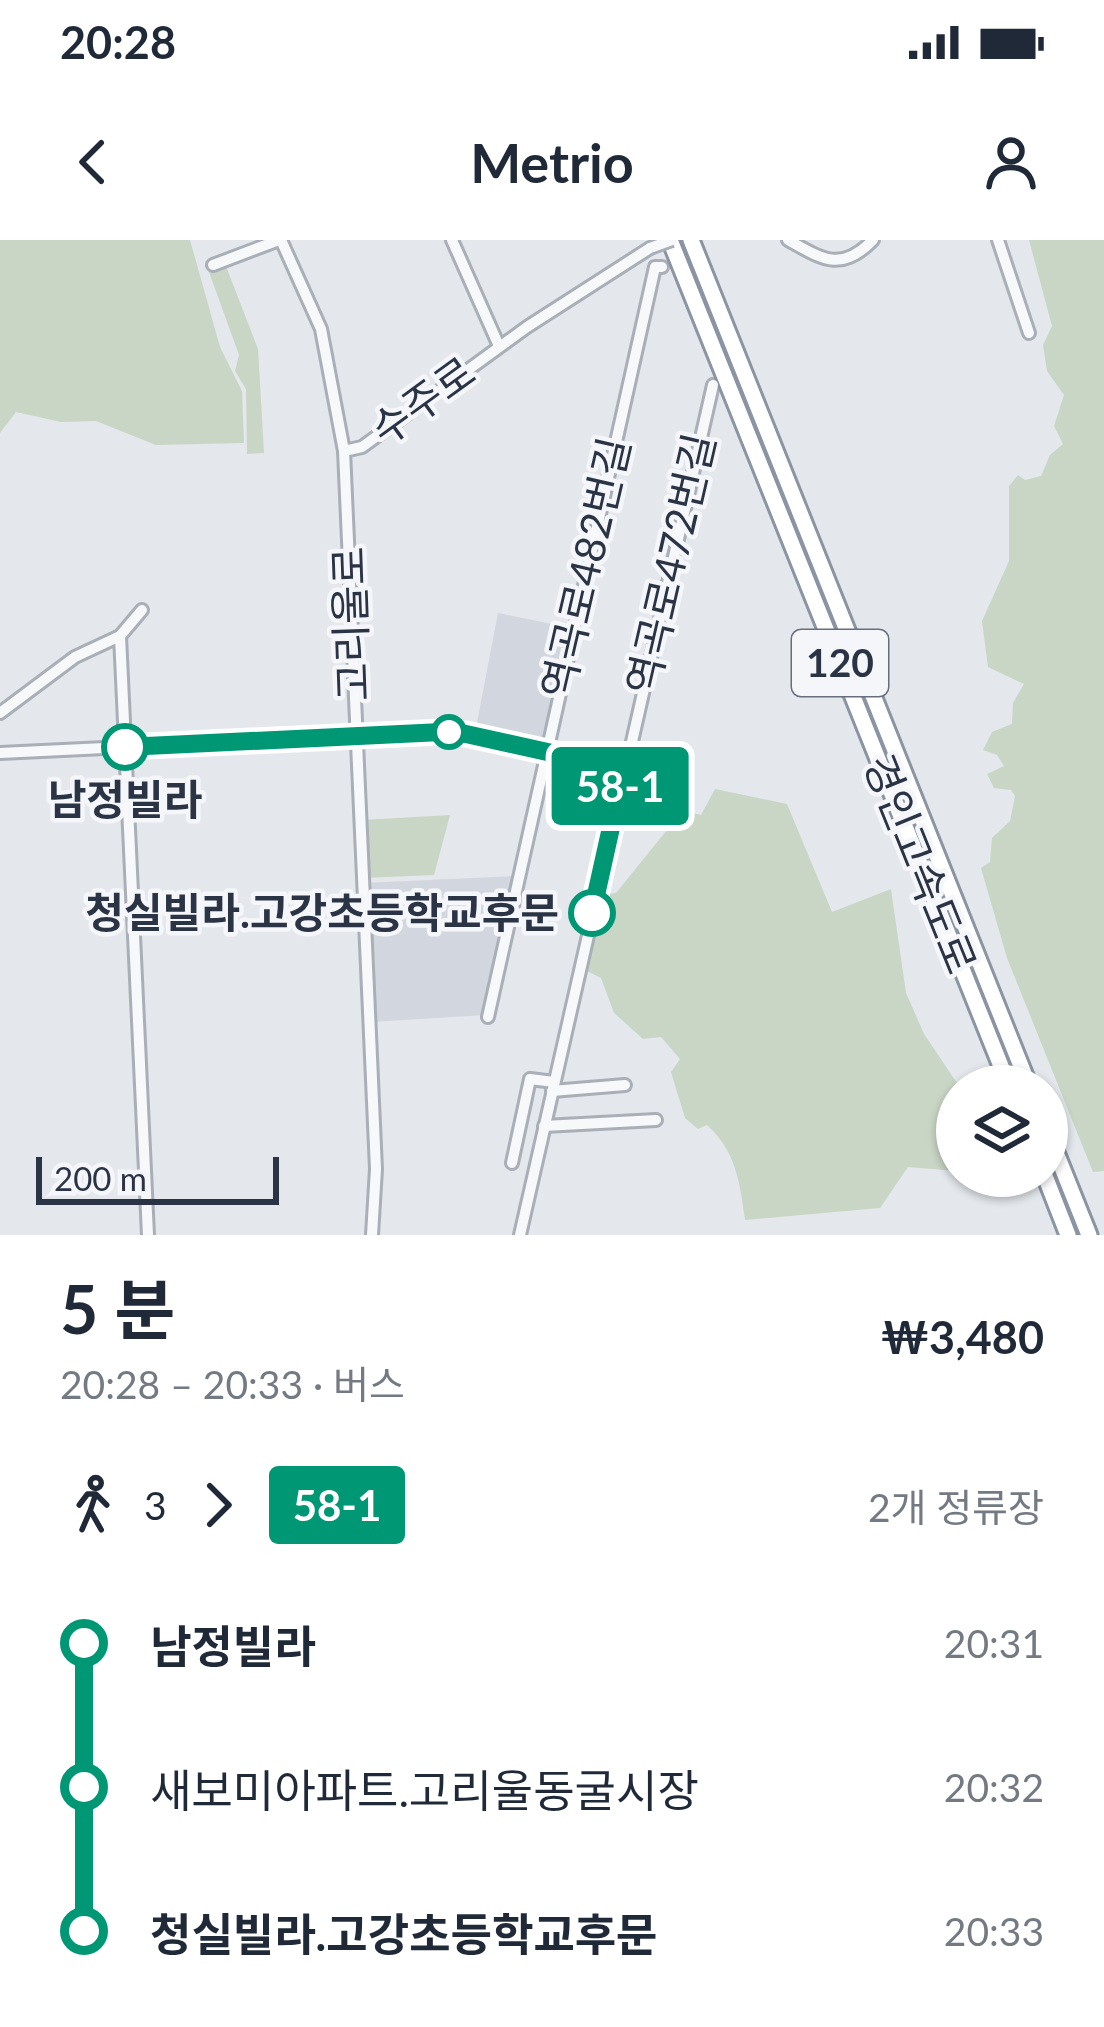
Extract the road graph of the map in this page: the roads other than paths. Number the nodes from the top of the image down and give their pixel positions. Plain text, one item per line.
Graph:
1 (280, 240) edge
2 (452, 240) edge
3 (671, 240) edge
4 (691, 240) edge
5 (788, 240) edge
6 (873, 240) edge
7 (998, 240) edge
8 (213, 265) dead end
9 (662, 267) dead end
10 (1029, 333) dead end
11 (499, 346) junction
12 (713, 385) dead end
13 (344, 451) junction
14 (142, 610) dead end
15 (120, 636) junction
16 (0, 713) edge
17 (356, 736) junction
18 (125, 747) junction
19 (544, 752) junction
20 (0, 753) edge
21 (624, 769) junction
22 (488, 1017) dead end
23 (1001, 1065) edge
24 (1022, 1065) edge
25 (626, 1085) dead end
26 (553, 1087) junction
27 (656, 1120) dead end
28 (544, 1126) junction
29 (512, 1163) dead end
30 (1068, 1182) edge
31 (1053, 1197) edge
32 (148, 1235) edge
33 (372, 1235) edge
34 (520, 1235) edge
35 (1068, 1235) edge
36 (1089, 1235) edge

1 - 8 street
1 - 13 street, 고리울로
2 - 11 street, 수주로
3 - 11 street, 수주로, bridge
3 - 23 highway, 경인고속도로 / 120
4 - 24 highway, 경인고속도로 / 120
5 - 6 street
7 - 10 street
9 - 19 street, 역곡로482번길
11 - 13 street, 수주로
12 - 21 street, 역곡로472번길
13 - 17 street, 고리울로
14 - 15 street
15 - 16 street
15 - 18 street
17 - 18 street
17 - 19 street
17 - 33 street, 고리울로
18 - 20 street
18 - 32 street
19 - 21 street
19 - 22 street, 역곡로482번길
21 - 26 street, 역곡로472번길
25 - 26 street
26 - 28 street, 역곡로472번길
26 - 29 street
27 - 28 street
28 - 34 street, 역곡로472번길
30 - 36 highway
31 - 35 highway

